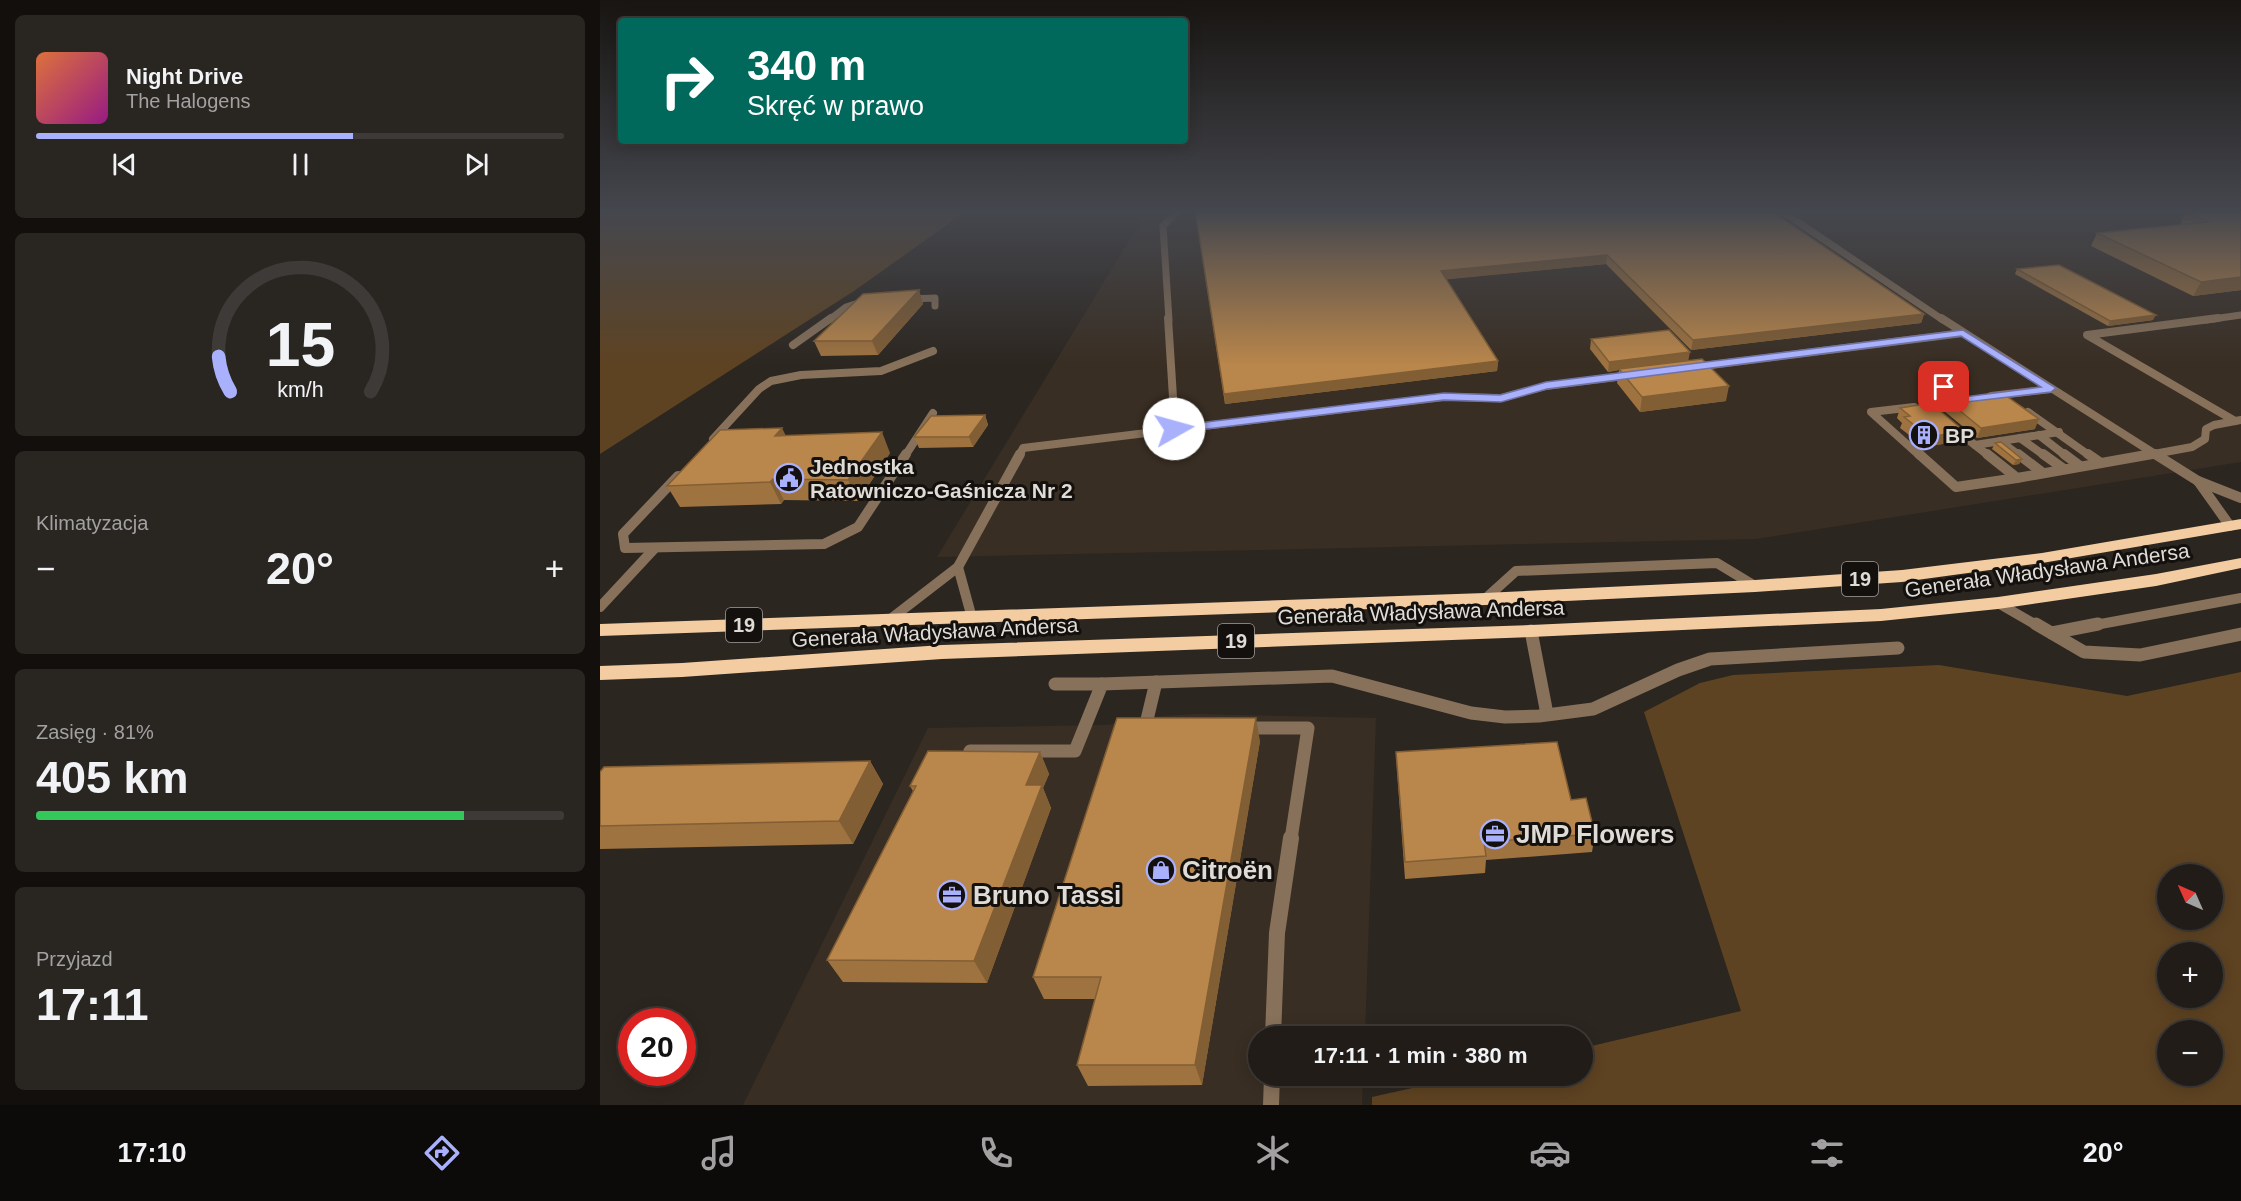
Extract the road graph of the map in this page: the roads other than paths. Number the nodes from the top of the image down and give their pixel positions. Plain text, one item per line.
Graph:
1 (1165, 262) edge
2 (1857, 262) edge
3 (901, 299) edge
4 (868, 300) edge
5 (935, 306) dead end
6 (2241, 315) edge
7 (1963, 333) junction
8 (793, 345) dead end
9 (933, 351) dead end
10 (1685, 368) edge
11 (1639, 374) edge
12 (1944, 387) dead end
13 (2051, 388) junction
14 (2003, 395) junction
15 (1983, 398) edge
16 (1972, 399) edge
17 (1962, 400) junction
18 (2012, 401) edge
19 (1926, 405) junction
20 (2022, 407) edge
21 (933, 412) dead end
22 (1934, 412) edge
23 (1942, 419) edge
24 (2238, 421) edge
25 (1174, 429) junction
26 (2059, 432) junction
27 (2039, 435) junction
28 (2020, 438) junction
29 (2000, 441) junction
30 (1975, 445) junction
31 (702, 451) edge
32 (2157, 455) junction
33 (2101, 463) junction
34 (2080, 466) junction
35 (686, 467) edge
36 (2064, 469) junction
37 (2043, 473) junction
38 (2017, 478) junction
39 (2198, 481) junction
40 (2241, 498) edge
41 (2236, 525) edge
42 (654, 549) junction
43 (2241, 563) edge
44 (958, 567) junction
45 (1755, 586) junction
46 (2241, 598) edge
47 (1485, 599) junction
48 (1998, 603) junction
49 (600, 607) edge
50 (972, 618) junction
51 (888, 621) junction
52 (600, 630) edge
53 (1531, 631) junction
54 (2052, 633) junction
55 (2241, 633) edge
56 (1898, 648) dead end
57 (600, 673) edge
58 (1156, 682) junction
59 (1055, 684) dead end
60 (1102, 684) junction
61 (1547, 714) junction
62 (1157, 728) edge
63 (1227, 728) edge
64 (970, 751) edge
65 (1273, 1026) edge
66 (1272, 1086) edge
67 (1271, 1105) edge

1 - 25 lane
2 - 7 lane
3 - 5 lane
4 - 8 lane
6 - 24 lane
7 - 10 lane
7 - 13 lane
9 - 31 lane
11 - 25 lane
12 - 17 lane
13 - 14 lane
13 - 32 lane
14 - 15 lane
14 - 18 lane
16 - 17 lane
17 - 19 lane
19 - 22 lane
19 - 38 lane
20 - 26 lane
21 - 42 lane
23 - 30 lane
24 - 32 lane
25 - 44 lane
26 - 27 lane
26 - 33 lane
27 - 28 lane
27 - 34 lane
28 - 29 lane
28 - 36 lane
29 - 30 lane
29 - 37 lane
30 - 38 lane
32 - 33 lane
32 - 39 lane
33 - 34 lane
34 - 36 lane
35 - 42 lane
36 - 37 lane
37 - 38 lane
39 - 40 lane
39 - 41 lane
41 - 45 highway, Generała Władysława Andersa / 19
42 - 49 lane
43 - 48 highway, Generała Władysława Andersa / 19
44 - 50 lane
44 - 51 lane
45 - 47 highway, Generała Władysława Andersa / 19
45 - 47 lane
46 - 54 lane
47 - 50 highway, Generała Władysława Andersa / 19
48 - 53 highway, Generała Władysława Andersa / 19
48 - 54 lane
50 - 51 highway, Generała Władysława Andersa / 19
51 - 52 highway, Generała Władysława Andersa / 19
53 - 57 highway, Generała Władysława Andersa / 19
53 - 61 lane
54 - 55 lane
56 - 61 lane
58 - 60 lane
58 - 61 lane
58 - 62 lane
59 - 60 lane
60 - 64 lane
63 - 65 lane
66 - 67 lane

